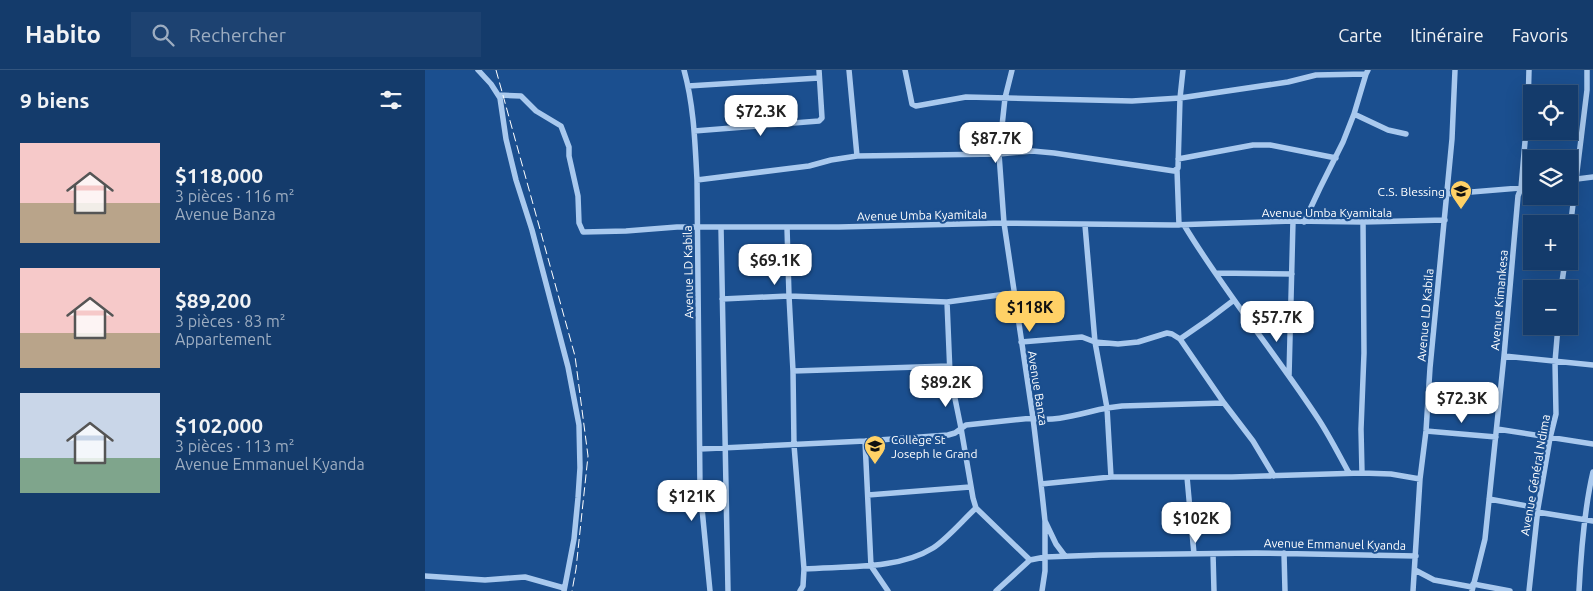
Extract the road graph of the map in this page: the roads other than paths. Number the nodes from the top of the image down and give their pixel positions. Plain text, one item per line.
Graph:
1 (478, 70) edge
2 (684, 70) edge
3 (819, 70) edge
4 (849, 70) edge
5 (905, 70) edge
6 (1012, 70) edge
7 (1183, 70) edge
8 (1455, 70) edge
9 (1529, 70) edge
10 (1587, 70) edge
11 (1367, 72) edge
12 (819, 78) junction
13 (689, 86) junction
14 (1590, 91) edge
15 (499, 95) junction
16 (1005, 98) junction
17 (1180, 98) junction
18 (1354, 114) junction
19 (694, 131) junction
20 (1406, 134) dead end
21 (999, 154) junction
22 (857, 156) junction
23 (1336, 158) junction
24 (1178, 159) junction
25 (1578, 166) edge
26 (1177, 170) junction
27 (1593, 177) edge
28 (1578, 179) edge
29 (697, 180) junction
30 (1521, 188) junction
31 (1447, 194) junction
32 (1445, 220) junction
33 (1293, 221) junction
34 (1304, 222) junction
35 (1363, 222) junction
36 (1004, 223) junction
37 (1085, 224) junction
38 (1182, 225) junction
39 (698, 227) junction
40 (787, 227) junction
41 (721, 228) junction
42 (1216, 273) junction
43 (1292, 274) junction
44 (1014, 293) junction
45 (789, 296) junction
46 (722, 299) junction
47 (1234, 300) junction
48 (947, 302) junction
49 (1557, 335) edge
50 (1180, 339) junction
51 (1021, 342) junction
52 (1095, 342) junction
53 (1505, 356) junction
54 (1555, 362) junction
55 (1593, 365) edge
56 (949, 366) junction
57 (793, 371) junction
58 (1289, 376) junction
59 (1224, 402) junction
60 (1107, 408) junction
61 (1033, 418) junction
62 (961, 428) junction
63 (1497, 429) junction
64 (1426, 431) junction
65 (1496, 437) junction
66 (1550, 438) junction
67 (865, 441) junction
68 (1593, 444) edge
69 (794, 445) junction
70 (700, 449) junction
71 (725, 449) junction
72 (1593, 472) edge
73 (1349, 473) junction
74 (1362, 473) junction
75 (1274, 476) junction
76 (1111, 477) junction
77 (1187, 477) junction
78 (1420, 479) junction
79 (1041, 484) junction
80 (970, 487) junction
81 (868, 496) junction
82 (1489, 499) junction
83 (976, 508) junction
84 (1537, 510) junction
85 (1585, 520) junction
86 (1045, 521) junction
87 (1593, 521) edge
88 (1284, 553) junction
89 (1194, 554) junction
90 (1213, 554) junction
91 (1065, 556) junction
92 (1416, 556) junction
93 (1045, 557) junction
94 (1030, 560) junction
95 (871, 566) junction
96 (804, 569) junction
97 (1415, 570) junction
98 (425, 576) edge
99 (1473, 588) edge
100 (564, 590) edge
101 (710, 591) edge
102 (728, 591) edge
103 (801, 591) edge
104 (888, 591) edge
105 (996, 591) edge
106 (1042, 591) edge
107 (1214, 591) edge
108 (1285, 591) edge
109 (1413, 591) edge
110 (1510, 591) edge
111 (1529, 591) edge
112 (1579, 591) edge

1 - 15 street
2 - 13 street, Avenue LD Kabila
3 - 12 street
4 - 22 street
5 - 16 street
6 - 16 street, Avenue Banza
7 - 17 street
8 - 31 street, Avenue LD Kabila
9 - 30 street, Avenue Kimankesa
10 - 14 street
11 - 17 street
11 - 18 street
12 - 13 street
12 - 19 street
13 - 19 street, Avenue LD Kabila
14 - 25 street
15 - 39 street, Avenue Umba Kyamitala
15 - 100 street
16 - 17 street
16 - 21 street, Avenue Banza
17 - 24 street
18 - 20 street
18 - 23 street
19 - 29 street, Avenue LD Kabila
21 - 22 street
21 - 26 street
21 - 36 street, Avenue Banza
22 - 29 street
23 - 24 street
23 - 34 street
24 - 26 street
26 - 38 street
27 - 28 street
29 - 39 street, Avenue LD Kabila
30 - 31 street
30 - 53 street, Avenue Kimankesa
31 - 32 street, Avenue LD Kabila
32 - 35 street, Avenue Umba Kyamitala
32 - 64 street, Avenue LD Kabila
33 - 34 street, Avenue Umba Kyamitala
33 - 38 street, Avenue Umba Kyamitala
33 - 43 street
34 - 35 street, Avenue Umba Kyamitala
35 - 74 street
36 - 37 street, Avenue Umba Kyamitala
36 - 40 street, Avenue Umba Kyamitala
36 - 44 street, Avenue Banza
37 - 38 street, Avenue Umba Kyamitala
37 - 52 street
38 - 42 street
39 - 41 street, Avenue Umba Kyamitala
39 - 70 street, Avenue LD Kabila
40 - 41 street, Avenue Umba Kyamitala
40 - 45 street
41 - 46 street
42 - 43 street
42 - 47 street
43 - 58 street
44 - 48 street
44 - 51 street, Avenue Banza
45 - 46 street
45 - 48 street
45 - 57 street
46 - 71 street
47 - 50 street
47 - 58 street
48 - 56 street
49 - 54 street, Avenue Général Ndima
50 - 52 street
50 - 59 street
51 - 52 street
51 - 61 street, Avenue Banza
52 - 60 street
53 - 54 street
53 - 63 street, Avenue Kimankesa
54 - 55 street
54 - 66 street, Avenue Général Ndima
56 - 57 street
56 - 62 street
57 - 69 street
58 - 73 street
59 - 60 street
59 - 75 street
60 - 61 street
60 - 76 street
61 - 62 street
61 - 79 street, Avenue Banza
62 - 67 street
62 - 80 street
63 - 65 street, Avenue Kimankesa
63 - 66 street
64 - 65 street
64 - 78 street, Avenue LD Kabila
65 - 82 street, Avenue Kimankesa
66 - 68 street
66 - 84 street, Avenue Général Ndima
67 - 69 street
67 - 81 street
69 - 71 street
69 - 96 street
70 - 71 street
70 - 101 street, Avenue LD Kabila
71 - 102 street
72 - 85 street
73 - 74 street
73 - 75 street
74 - 78 street
75 - 77 street
76 - 77 street
76 - 79 street
77 - 89 street
78 - 92 street, Avenue LD Kabila
79 - 86 street, Avenue Banza
80 - 81 street
80 - 83 street
81 - 95 street
82 - 84 street
82 - 99 street, Avenue Kimankesa
83 - 94 street
83 - 95 street
84 - 85 street
84 - 111 street, Avenue Général Ndima
85 - 87 street
85 - 112 street
86 - 91 street
86 - 93 street, Avenue Banza
88 - 90 street, Avenue Emmanuel Kyanda
88 - 92 street, Avenue Emmanuel Kyanda
88 - 108 street
89 - 90 street, Avenue Emmanuel Kyanda
89 - 91 street, Avenue Emmanuel Kyanda
90 - 107 street
91 - 93 street, Avenue Emmanuel Kyanda
92 - 97 street, Avenue LD Kabila
93 - 94 street, Avenue Emmanuel Kyanda
93 - 106 street, Avenue Banza
94 - 105 street
95 - 96 street
95 - 104 street
96 - 103 street
97 - 99 street
97 - 109 street, Avenue LD Kabila
98 - 100 street
99 - 110 street

